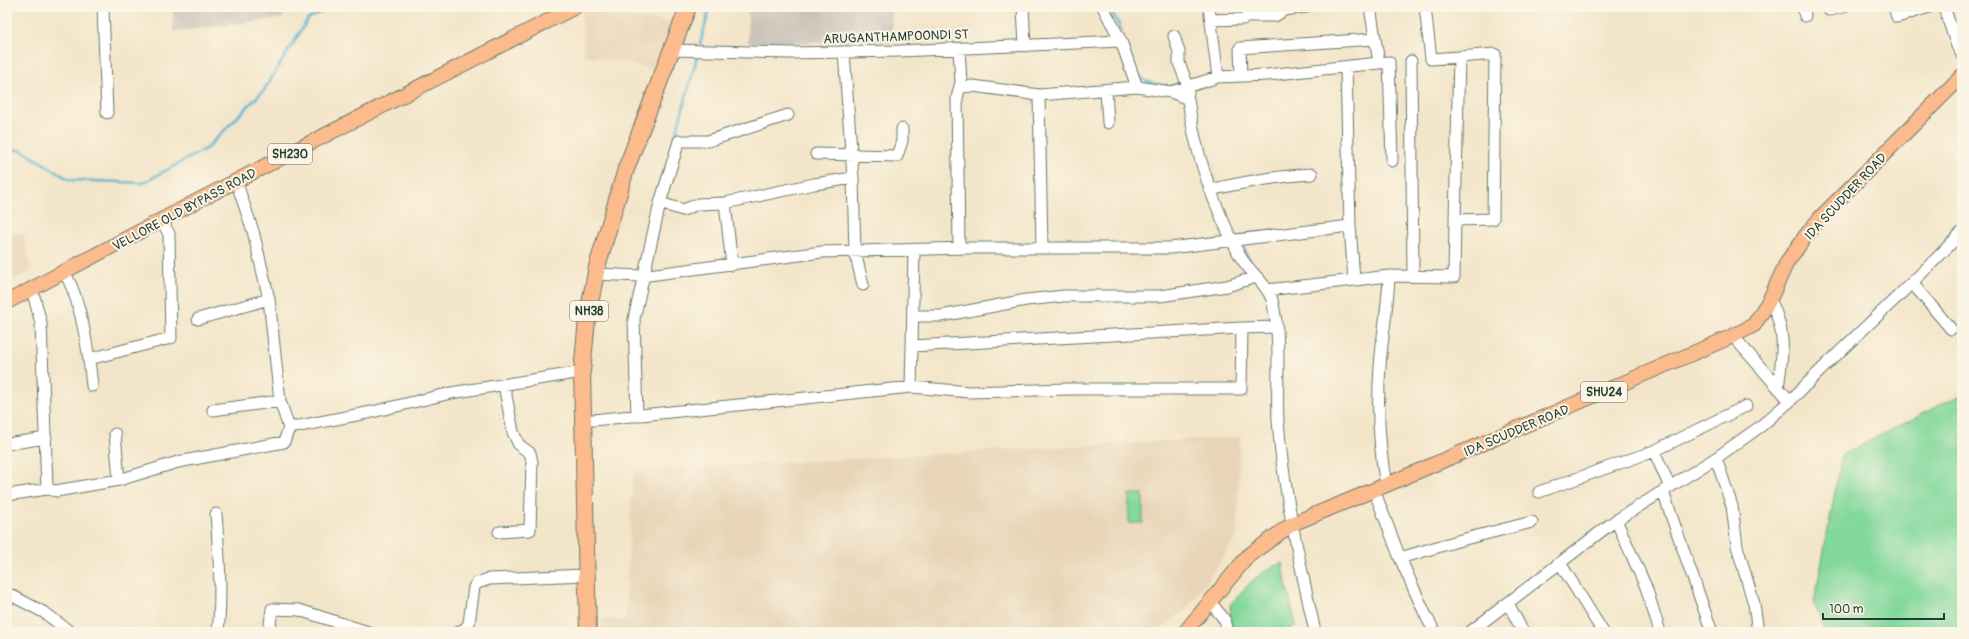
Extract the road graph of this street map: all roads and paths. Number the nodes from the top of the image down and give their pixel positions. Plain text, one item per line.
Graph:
1 (103, 7) edge
2 (554, 7) edge
3 (575, 7) edge
4 (688, 7) edge
5 (695, 7) edge
6 (1023, 7) edge
7 (1103, 7) edge
8 (1209, 7) edge
9 (1306, 7) edge
10 (1370, 7) edge
11 (1425, 7) edge
12 (1843, 7) edge
13 (1894, 7) edge
14 (1930, 7) edge
15 (1944, 7) edge
16 (1829, 10) dead end
17 (1211, 20) junction
18 (1174, 36) dead end
19 (1375, 39) junction
20 (1121, 41) junction
21 (1025, 46) junction
22 (959, 48) junction
23 (676, 50) junction
24 (844, 52) junction
25 (1962, 54) edge
26 (1458, 57) junction
27 (1412, 61) dead end
28 (1379, 63) junction
29 (1346, 67) junction
30 (1241, 76) junction
31 (1962, 76) edge
32 (1218, 77) junction
33 (1188, 86) junction
34 (960, 87) junction
35 (1137, 87) junction
36 (1106, 90) junction
37 (1171, 92) junction
38 (1039, 95) junction
39 (1188, 99) junction
40 (108, 113) dead end
41 (788, 114) dead end
42 (1108, 123) dead end
43 (902, 129) dead end
44 (816, 154) dead end
45 (852, 154) junction
46 (1392, 161) dead end
47 (1312, 174) dead end
48 (853, 178) junction
49 (236, 181) junction
50 (1210, 190) junction
51 (660, 203) junction
52 (726, 203) junction
53 (1455, 220) junction
54 (163, 223) dead end
55 (1350, 226) junction
56 (1962, 232) edge
57 (1232, 240) junction
58 (959, 248) junction
59 (1042, 248) junction
60 (914, 250) junction
61 (855, 252) junction
62 (732, 265) junction
63 (64, 272) junction
64 (600, 274) junction
65 (645, 275) junction
66 (1389, 276) junction
67 (1413, 276) junction
68 (1256, 277) junction
69 (1354, 280) junction
70 (1912, 284) junction
71 (863, 285) dead end
72 (32, 289) junction
73 (1267, 290) junction
74 (7, 292) edge
75 (1770, 298) junction
76 (269, 299) junction
77 (7, 302) edge
78 (913, 316) junction
79 (198, 319) dead end
80 (1276, 326) junction
81 (1242, 328) junction
82 (1951, 329) dead end
83 (1734, 336) junction
84 (912, 346) junction
85 (89, 359) junction
86 (582, 372) junction
87 (504, 385) junction
88 (92, 386) dead end
89 (912, 387) junction
90 (1778, 388) junction
91 (280, 401) junction
92 (1790, 401) junction
93 (1746, 406) dead end
94 (213, 410) dead end
95 (637, 416) junction
96 (593, 420) junction
97 (289, 428) junction
98 (115, 434) dead end
99 (46, 438) junction
100 (7, 444) edge
101 (1654, 451) junction
102 (1716, 458) junction
103 (119, 480) junction
104 (1380, 488) junction
105 (47, 489) junction
106 (1667, 490) junction
107 (1539, 492) dead end
108 (7, 495) edge
109 (216, 514) dead end
110 (1616, 520) junction
111 (1532, 522) dead end
112 (1292, 524) junction
113 (499, 532) dead end
114 (1400, 558) junction
115 (1560, 563) junction
116 (585, 575) junction
117 (7, 593) edge
118 (1210, 602) junction
119 (1508, 603) junction
120 (70, 632) edge
121 (218, 632) edge
122 (269, 632) edge
123 (368, 632) edge
124 (459, 632) edge
125 (588, 632) edge
126 (596, 632) edge
127 (1185, 632) edge
128 (1228, 632) edge
129 (1315, 632) edge
130 (1435, 632) edge
131 (1470, 632) edge
132 (1523, 632) edge
133 (1603, 632) edge
134 (1660, 632) edge
135 (1712, 632) edge
136 (1758, 632) edge

1 - 40 street
2 - 74 main road, VELLORE OLD BYPASS ROAD / SH230
3 - 49 main road, VELLORE OLD BYPASS ROAD / SH230
4 - 23 highway, NH38
5 - 23 highway, NH38
6 - 21 street
7 - 20 street
8 - 17 street
9 - 17 street
10 - 19 street
11 - 26 street
12 - 16 street
13 - 14 street
15 - 25 street
17 - 32 street
18 - 33 street
19 - 28 street
19 - 30 street
20 - 21 street, ARUGANTHAMPOONDI ST
20 - 35 street
21 - 22 street, ARUGANTHAMPOONDI ST
22 - 24 street, ARUGANTHAMPOONDI ST
22 - 34 street
23 - 24 street, ARUGANTHAMPOONDI ST
23 - 64 highway, NH38
24 - 45 street
26 - 53 street
26 - 53 street
27 - 67 street
28 - 29 street
28 - 46 street
29 - 30 street
29 - 55 street
30 - 32 street
31 - 75 main road, IDA SCUDDER ROAD / SHU24
32 - 33 street
33 - 37 street
33 - 39 street
34 - 38 street
34 - 58 street
35 - 36 street
35 - 37 street
36 - 38 street
36 - 42 street
37 - 39 street
38 - 59 street
39 - 50 street
41 - 51 street
43 - 45 street
44 - 45 street
45 - 48 street
47 - 50 street
48 - 52 street
48 - 61 street
49 - 63 main road, VELLORE OLD BYPASS ROAD / SH230
49 - 76 street
50 - 57 street
51 - 52 street
51 - 65 street
52 - 62 street
53 - 67 street
54 - 85 street
55 - 57 street
55 - 69 street
56 - 70 street
57 - 59 street
57 - 68 street
58 - 59 street
58 - 60 street
60 - 61 street
60 - 78 street
61 - 62 street
61 - 71 street
62 - 65 street
63 - 72 main road, VELLORE OLD BYPASS ROAD / SH230
63 - 85 street
64 - 65 street
64 - 86 highway, NH38
64 - 96 highway, NH38
65 - 95 street
66 - 67 street
66 - 69 street
66 - 104 street
68 - 73 street
68 - 78 street
69 - 73 street
70 - 82 street
70 - 92 street
72 - 77 main road, VELLORE OLD BYPASS ROAD / SH230
72 - 99 street
73 - 80 street
75 - 83 main road, IDA SCUDDER ROAD / SHU24
75 - 90 street
76 - 79 street
76 - 91 street
78 - 84 street
80 - 81 street
80 - 112 street
81 - 84 street
81 - 89 street
83 - 90 street
83 - 104 main road, IDA SCUDDER ROAD / SHU24
84 - 89 street
85 - 88 street
86 - 87 street
86 - 116 highway, NH38
87 - 97 street
87 - 113 street
89 - 95 street
90 - 92 street
91 - 94 street
91 - 97 street
92 - 102 street
93 - 101 street
95 - 96 street
96 - 126 highway, NH38
97 - 103 street
98 - 103 street
99 - 100 street
99 - 105 street
101 - 106 street
101 - 107 street
102 - 106 street
102 - 136 street
103 - 105 street
104 - 112 main road, IDA SCUDDER ROAD / SHU24
104 - 114 street
105 - 108 street
106 - 110 street
106 - 135 street
109 - 121 street
110 - 115 street
110 - 134 street
111 - 114 street
112 - 118 main road, IDA SCUDDER ROAD / SHU24
112 - 129 street
114 - 130 street
115 - 119 street
115 - 133 street
116 - 124 street
116 - 125 highway, NH38
117 - 120 street
118 - 127 main road, IDA SCUDDER ROAD / SHU24
118 - 128 street
119 - 131 street
119 - 132 street
122 - 123 street

